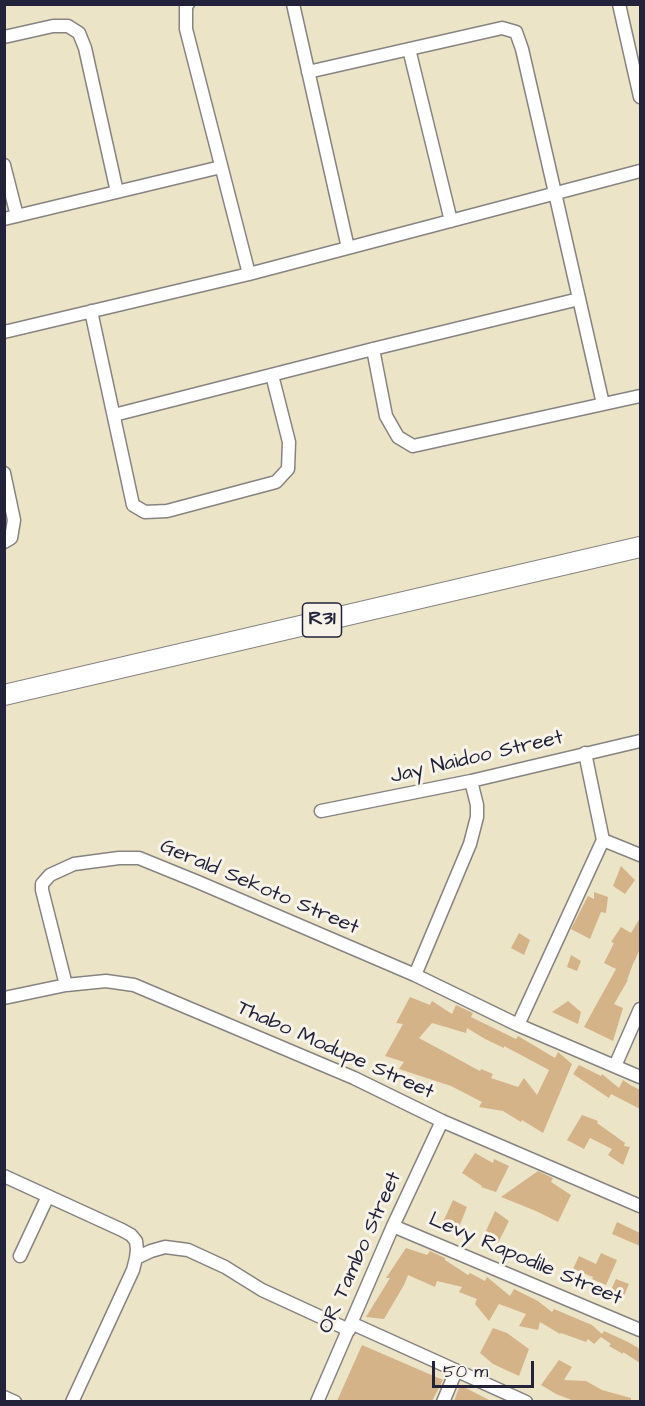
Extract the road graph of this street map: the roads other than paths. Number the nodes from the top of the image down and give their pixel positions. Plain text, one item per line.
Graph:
1 (188, 4) edge
2 (293, 4) edge
3 (619, 4) edge
4 (4, 37) edge
5 (409, 49) junction
6 (308, 72) junction
7 (640, 97) edge
8 (4, 165) edge
9 (221, 167) junction
10 (640, 171) edge
11 (117, 192) junction
12 (555, 193) junction
13 (11, 217) edge
14 (450, 221) junction
15 (348, 248) junction
16 (249, 274) junction
17 (579, 299) junction
18 (91, 311) junction
19 (4, 332) edge
20 (373, 349) junction
21 (272, 375) junction
22 (640, 396) edge
23 (603, 404) junction
24 (114, 415) junction
25 (4, 473) edge
26 (4, 542) edge
27 (640, 547) edge
28 (4, 695) edge
29 (640, 741) edge
30 (585, 753) junction
31 (471, 781) junction
32 (321, 812) dead end
33 (603, 840) junction
34 (640, 855) edge
35 (415, 975) junction
36 (66, 984) junction
37 (4, 998) edge
38 (640, 1009) edge
39 (518, 1025) junction
40 (615, 1066) junction
41 (640, 1077) edge
42 (442, 1121) junction
43 (4, 1176) edge
44 (48, 1196) junction
45 (640, 1206) edge
46 (393, 1226) junction
47 (20, 1256) dead end
48 (136, 1258) junction
49 (350, 1326) junction
50 (640, 1330) edge
51 (456, 1371) junction
52 (4, 1397) edge
53 (15, 1401) edge
54 (72, 1401) edge
55 (317, 1401) edge
56 (443, 1401) edge
57 (526, 1401) edge

1 - 9 street
2 - 6 street
3 - 7 street
4 - 11 street
5 - 6 street
5 - 12 street
5 - 14 street
6 - 15 street
8 - 13 street
9 - 11 street
9 - 16 street
10 - 12 street
11 - 13 street
12 - 14 street
12 - 17 street
14 - 15 street
15 - 16 street
16 - 18 street
17 - 20 street
17 - 23 street
18 - 19 street
18 - 24 street
20 - 21 street
20 - 23 street
21 - 24 street
21 - 24 street
22 - 23 street
25 - 26 street
27 - 28 main road, R31
29 - 30 street, Jay Naidoo Street
30 - 31 street, Jay Naidoo Street
30 - 33 street
31 - 32 street, Jay Naidoo Street
31 - 35 street
33 - 34 street
33 - 39 street
35 - 36 street, Gerald Sekoto Street
35 - 39 street, Gerald Sekoto Street
36 - 37 street, Thabo Modupe Street
36 - 42 street, Thabo Modupe Street
38 - 40 street
39 - 40 street, Gerald Sekoto Street
40 - 41 street, Gerald Sekoto Street
42 - 45 street, Thabo Modupe Street
42 - 46 street, OR Tambo Street
43 - 44 street
44 - 47 street
44 - 48 street
46 - 49 street, OR Tambo Street
46 - 50 street, Levy Rapodile Street
48 - 49 street
48 - 54 street
49 - 51 street
49 - 55 street, OR Tambo Street
51 - 56 street
51 - 57 street
52 - 53 street

